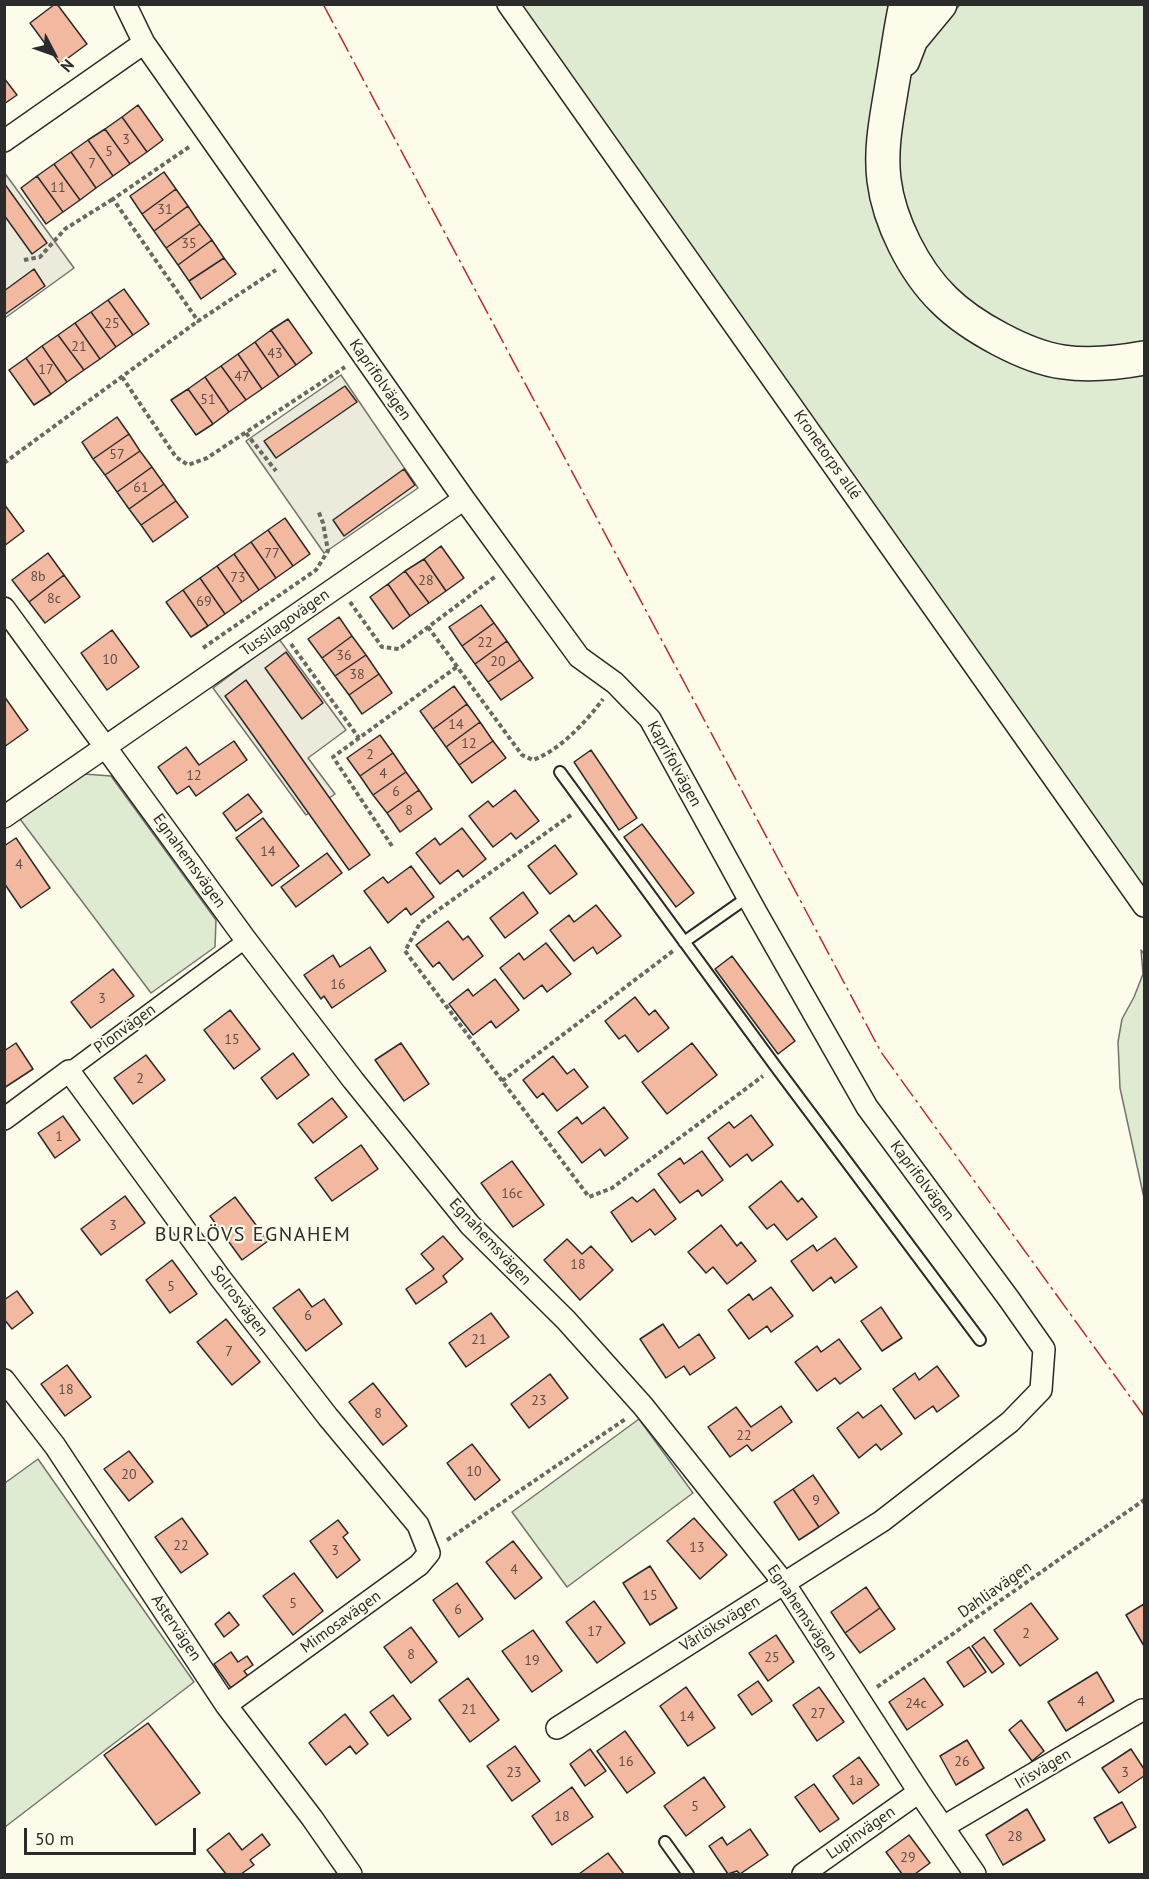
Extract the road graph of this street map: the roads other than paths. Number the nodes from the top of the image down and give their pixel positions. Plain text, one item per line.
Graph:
1 (125, 4) edge
2 (508, 4) edge
3 (906, 4) edge
4 (940, 4) edge
5 (144, 44) junction
6 (892, 87) junction
7 (4, 141) edge
8 (1144, 358) edge
9 (464, 499) junction
10 (4, 608) edge
11 (105, 747) junction
12 (560, 772) dead end
13 (4, 817) edge
14 (748, 897) junction
15 (1144, 906) edge
16 (246, 940) junction
17 (684, 942) junction
18 (69, 1071) junction
19 (4, 1119) edge
20 (980, 1340) dead end
21 (4, 1380) edge
22 (882, 1521) joint
23 (429, 1552) joint
24 (784, 1583) junction
25 (226, 1705) junction
26 (1142, 1710) dead end
27 (557, 1728) dead end
28 (919, 1792) junction
29 (943, 1827) junction
30 (664, 1842) dead end
31 (351, 1875) edge
32 (688, 1875) edge
33 (803, 1875) edge
34 (975, 1875) edge

1 - 5 street, Kaprifolvägen
2 - 15 street, Kronetorps allé
3 - 6 highway
4 - 6 highway
5 - 7 street
5 - 9 street, Kaprifolvägen
6 - 8 highway
9 - 11 street, Tussilagovägen
9 - 14 street, Kaprifolvägen
10 - 11 street, Egnahemsvägen
11 - 13 street, Tussilagovägen
11 - 16 street, Egnahemsvägen
12 - 17 lane
14 - 17 lane
14 - 22 street, Kaprifolvägen
16 - 18 street, Pionvägen
16 - 24 street, Egnahemsvägen
17 - 20 lane
18 - 19 street, Pionvägen
18 - 23 street, Solrosvägen
21 - 25 street, Astervägen
22 - 24 street, Vårlöksvägen
23 - 25 street, Mimosavägen
24 - 27 street, Vårlöksvägen
24 - 28 street, Egnahemsvägen
25 - 31 street, Astervägen
26 - 29 street, Irisvägen
28 - 29 street, Egnahemsvägen
28 - 33 street, Lupinvägen
29 - 34 street, Egnahemsvägen
30 - 32 lane

